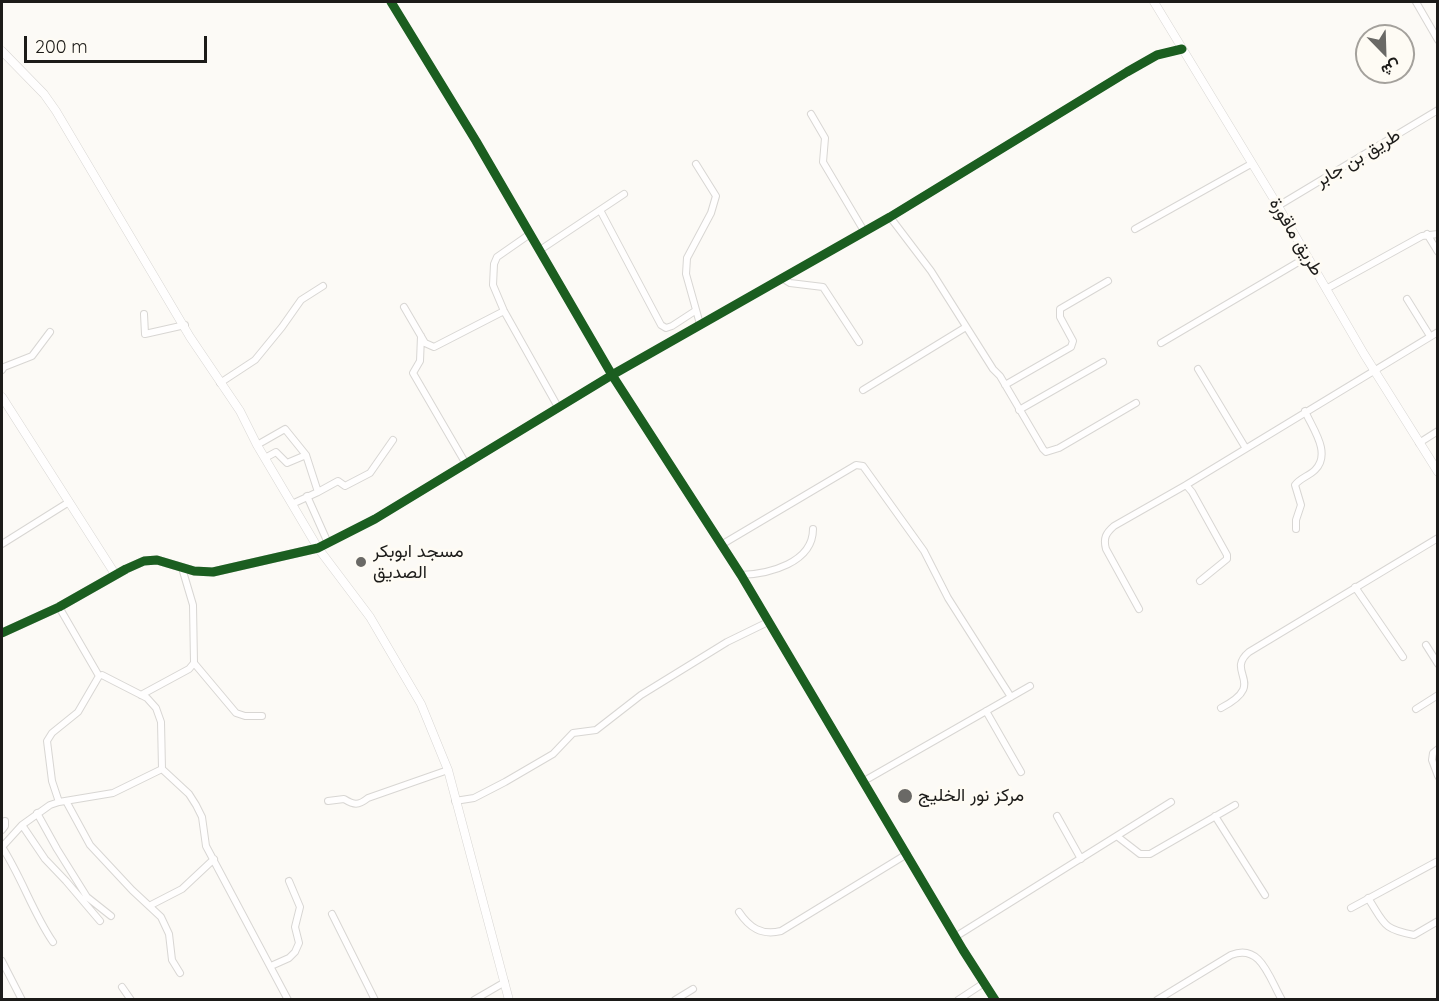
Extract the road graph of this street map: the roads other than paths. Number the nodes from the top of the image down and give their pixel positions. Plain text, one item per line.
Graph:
1 (391, 2) edge
2 (1154, 2) edge
3 (1416, 2) edge
4 (1437, 40) edge
5 (1182, 49) junction
6 (2, 51) edge
7 (1437, 110) edge
8 (811, 114) dead end
9 (696, 164) dead end
10 (1251, 164) junction
11 (624, 194) dead end
12 (1278, 206) junction
13 (600, 210) junction
14 (890, 217) junction
15 (1135, 230) dead end
16 (864, 231) junction
17 (530, 234) junction
18 (1427, 234) junction
19 (1437, 234) edge
20 (540, 249) junction
21 (1437, 252) edge
22 (1307, 257) junction
23 (782, 278) junction
24 (1108, 281) dead end
25 (322, 286) dead end
26 (1326, 289) junction
27 (1407, 298) dead end
28 (404, 307) dead end
29 (504, 311) junction
30 (695, 311) junction
31 (144, 314) dead end
32 (699, 324) junction
33 (185, 325) junction
34 (966, 327) junction
35 (50, 332) dead end
36 (1437, 332) edge
37 (421, 336) junction
38 (1430, 336) junction
39 (859, 342) dead end
40 (1161, 343) dead end
41 (1103, 362) dead end
42 (1198, 369) dead end
43 (1374, 369) junction
44 (2, 370) edge
45 (612, 375) junction
46 (220, 382) junction
47 (1005, 385) junction
48 (863, 390) dead end
49 (2, 397) edge
50 (1136, 403) dead end
51 (558, 407) junction
52 (1018, 410) junction
53 (1305, 411) junction
54 (1437, 431) edge
55 (393, 440) dead end
56 (1419, 443) junction
57 (257, 445) junction
58 (1245, 447) junction
59 (306, 455) junction
60 (266, 458) junction
61 (466, 464) junction
62 (1437, 472) edge
63 (1186, 484) junction
64 (318, 492) junction
65 (307, 496) junction
66 (69, 502) junction
67 (292, 504) junction
68 (813, 529) dead end
69 (1296, 529) dead end
70 (1437, 538) edge
71 (328, 543) junction
72 (2, 544) edge
73 (721, 544) junction
74 (318, 548) junction
75 (182, 568) junction
76 (116, 574) junction
77 (741, 575) junction
78 (1200, 581) dead end
79 (1355, 587) junction
80 (59, 607) junction
81 (1139, 609) dead end
82 (768, 622) junction
83 (2, 633) edge
84 (1426, 645) dead end
85 (1402, 657) dead end
86 (194, 663) junction
87 (1437, 664) edge
88 (99, 676) junction
89 (1030, 686) dead end
90 (141, 695) junction
91 (1437, 695) edge
92 (1011, 697) junction
93 (1221, 708) dead end
94 (1416, 709) dead end
95 (986, 711) junction
96 (262, 716) dead end
97 (1437, 749) edge
98 (162, 769) junction
99 (447, 770) junction
100 (1021, 772) dead end
101 (1437, 776) edge
102 (864, 781) junction
103 (62, 801) junction
104 (328, 801) dead end
105 (455, 801) junction
106 (1171, 802) dead end
107 (1235, 805) dead end
108 (37, 813) junction
109 (1057, 816) dead end
110 (1215, 816) junction
111 (5, 821) dead end
112 (22, 825) junction
113 (2, 830) edge
114 (1118, 837) junction
115 (907, 854) junction
116 (214, 859) junction
117 (1081, 859) junction
118 (1437, 861) edge
119 (289, 881) dead end
120 (1265, 895) dead end
121 (1368, 898) junction
122 (149, 906) junction
123 (1351, 908) dead end
124 (739, 912) dead end
125 (332, 914) dead end
126 (111, 916) dead end
127 (100, 921) dead end
128 (1437, 921) edge
129 (956, 938) junction
130 (53, 942) dead end
131 (2, 962) edge
132 (271, 966) junction
133 (180, 973) dead end
134 (505, 982) junction
135 (984, 983) junction
136 (122, 987) dead end
137 (693, 989) dead end
138 (22, 999) edge
139 (130, 999) edge
140 (288, 999) edge
141 (375, 999) edge
142 (474, 999) edge
143 (509, 999) edge
144 (675, 999) edge
145 (958, 999) edge
146 (994, 999) edge
147 (1157, 999) edge
148 (1282, 999) edge

1 - 17 street
2 - 5 street, طريق ماقورة
3 - 4 street
5 - 10 street, طريق ماقورة
5 - 14 street
6 - 33 street
7 - 12 street, طريق بن جابر
8 - 16 street
9 - 30 street
10 - 12 street, طريق ماقورة
10 - 15 street
11 - 13 street
12 - 22 street, طريق ماقورة
13 - 20 street
13 - 30 street
14 - 16 street
14 - 34 street
16 - 23 street
17 - 20 street
17 - 29 street
18 - 19 street
18 - 21 street
18 - 26 street
20 - 45 street
22 - 26 street, طريق ماقورة
22 - 40 street
23 - 32 street
23 - 39 street
24 - 47 street
25 - 46 street
26 - 43 street, طريق ماقورة
27 - 38 street
28 - 37 street
29 - 37 street
29 - 51 street
30 - 32 street
31 - 33 street
32 - 45 street
33 - 46 street
34 - 47 street
34 - 48 street
35 - 44 street
36 - 38 street
37 - 61 street
38 - 43 street
41 - 52 street
42 - 58 street
43 - 53 street
43 - 56 street, طريق ماقورة
45 - 51 street
45 - 73 street
46 - 57 street
47 - 52 street
49 - 66 street
50 - 52 street
51 - 61 street
53 - 58 street
53 - 69 street
54 - 56 street
55 - 64 street
56 - 62 street, طريق ماقورة
57 - 59 street
57 - 60 street
58 - 63 street
59 - 60 street
59 - 64 street
60 - 67 street
61 - 71 street
63 - 78 street
63 - 81 street
64 - 65 street
65 - 67 street
65 - 71 street
66 - 72 street
66 - 76 street
67 - 74 street
68 - 77 street
70 - 79 street
71 - 74 street
73 - 77 street
73 - 92 street
74 - 75 street
74 - 99 street
75 - 76 street
75 - 86 street
76 - 80 street
77 - 82 street
79 - 85 street
79 - 93 street
80 - 83 street
80 - 88 street
82 - 102 street
82 - 105 street
84 - 87 street
86 - 90 street
86 - 96 street
88 - 90 street
88 - 103 street
89 - 92 street
90 - 98 street
91 - 94 street
92 - 95 street
95 - 100 street
95 - 102 street
97 - 101 street
98 - 103 street
98 - 116 street
99 - 104 street
99 - 105 street
102 - 115 street
103 - 108 street
103 - 122 street
105 - 134 street
106 - 114 street
107 - 110 street
108 - 112 street
108 - 126 street
109 - 117 street
110 - 114 street
110 - 120 street
111 - 113 street
112 - 127 street
112 - 130 street
114 - 117 street
115 - 124 street
115 - 129 street
116 - 122 street
116 - 132 street
117 - 129 street
118 - 121 street
119 - 132 street
121 - 123 street
121 - 128 street
122 - 133 street
125 - 141 street
129 - 135 street
131 - 138 street
132 - 140 street
134 - 142 street
134 - 143 street
135 - 145 street
135 - 146 street
136 - 139 street
137 - 144 street
147 - 148 street

